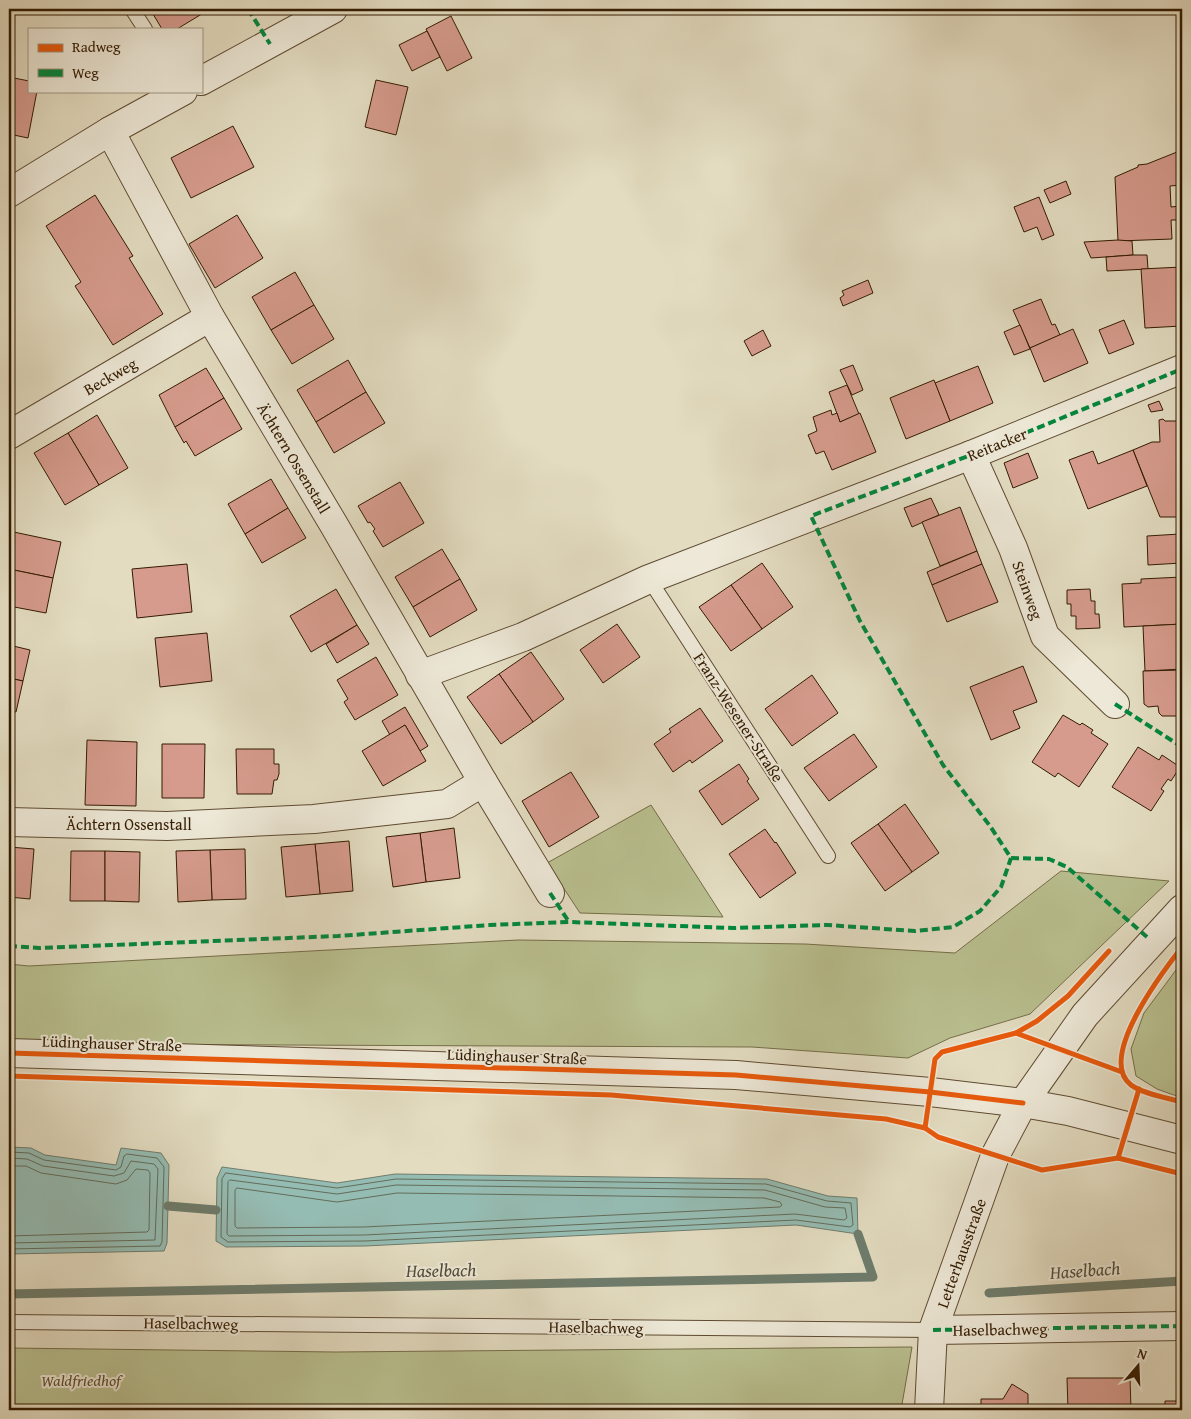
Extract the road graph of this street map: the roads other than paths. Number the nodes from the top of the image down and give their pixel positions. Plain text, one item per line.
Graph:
1 (132, 9) edge
2 (334, 9) edge
3 (144, 28) edge
4 (202, 80) edge
5 (181, 92) edge
6 (110, 131) junction
7 (9, 193) edge
8 (210, 317) junction
9 (1182, 369) edge
10 (9, 435) edge
11 (971, 455) junction
12 (649, 579) junction
13 (420, 675) junction
14 (1115, 704) dead end
15 (483, 782) junction
16 (9, 822) edge
17 (828, 856) dead end
18 (550, 893) dead end
19 (1182, 909) edge
20 (9, 1053) edge
21 (1023, 1103) junction
22 (1182, 1140) edge
23 (9, 1322) edge
24 (1182, 1326) edge
25 (933, 1330) junction
26 (929, 1410) edge

1 - 3 lane
2 - 4 street
5 - 6 street
6 - 7 street
6 - 8 street, Ächtern Ossenstall
8 - 10 street, Beckweg
8 - 13 street, Ächtern Ossenstall
9 - 11 street, Reitacker
11 - 12 street, Reitacker
11 - 14 street, Steinweg
12 - 13 street
12 - 17 lane, Franz-Wesener-Straße
13 - 15 street, Ächtern Ossenstall
15 - 16 street, Ächtern Ossenstall
15 - 18 street, Ächtern Ossenstall
19 - 21 street
20 - 21 street, Lüdinghauser Straße
21 - 22 street, Lüdinghauser Straße
21 - 25 street, Letterhausstraße
23 - 25 lane, Haselbachweg
24 - 25 street, Haselbachweg
25 - 26 street, Letterhausstraße

